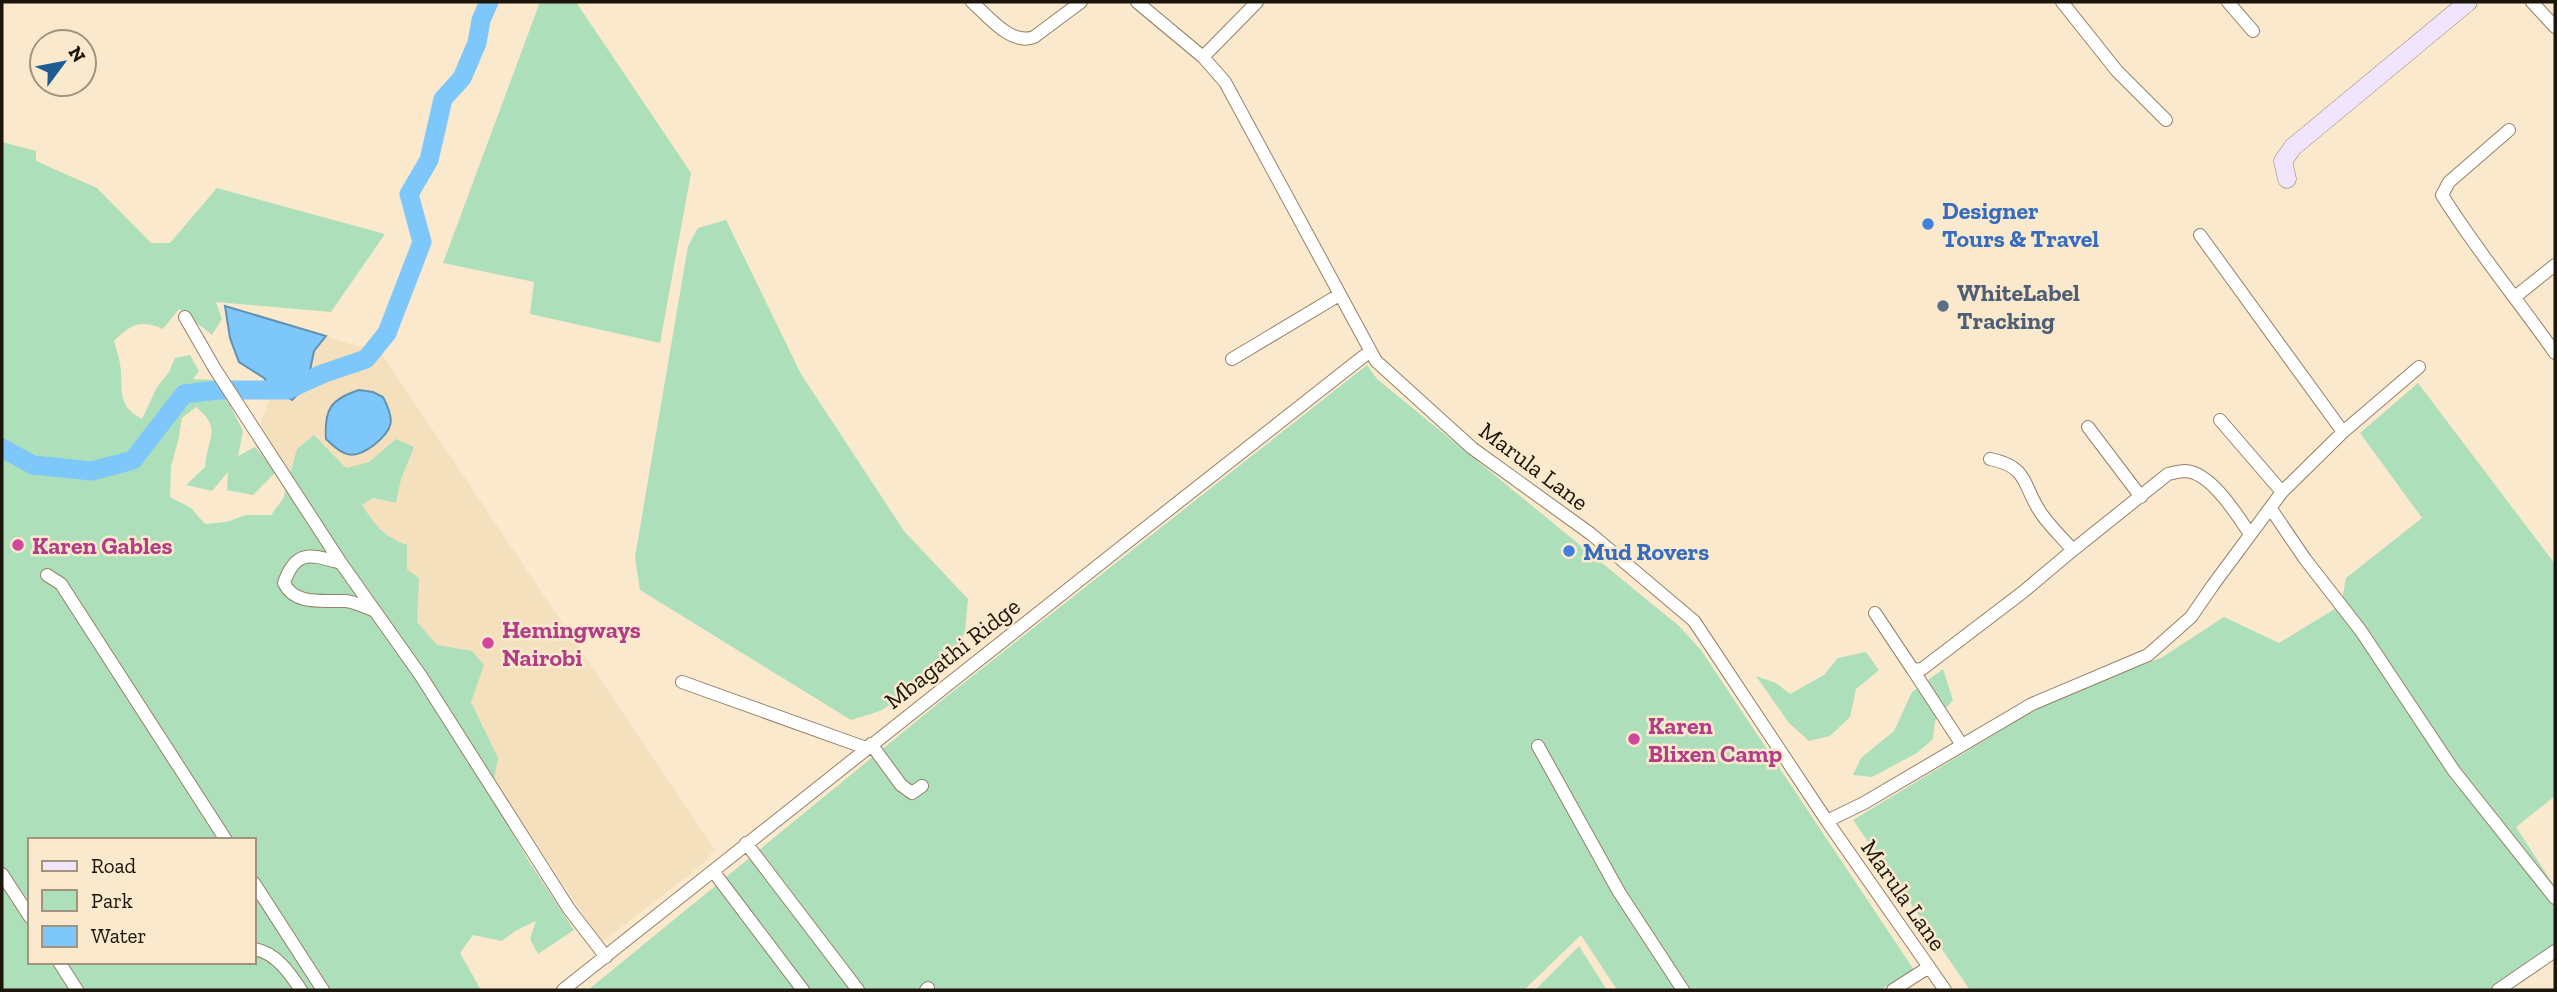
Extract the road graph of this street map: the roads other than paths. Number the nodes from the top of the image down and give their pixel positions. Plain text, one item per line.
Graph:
1 (972, 2) edge
2 (1081, 2) edge
3 (1137, 2) edge
4 (1257, 2) edge
5 (2062, 2) edge
6 (2228, 2) edge
7 (2469, 2) edge
8 (2532, 2) edge
9 (2555, 27) edge
10 (2253, 31) dead end
11 (1203, 57) junction
12 (2166, 120) dead end
13 (2510, 130) dead end
14 (2287, 179) dead end
15 (2200, 235) dead end
16 (2555, 265) edge
17 (1339, 295) junction
18 (2516, 296) junction
19 (185, 317) dead end
20 (1369, 352) junction
21 (2555, 353) edge
22 (1233, 359) dead end
23 (2419, 367) dead end
24 (2220, 420) dead end
25 (2088, 427) dead end
26 (2343, 432) junction
27 (1990, 459) dead end
28 (2282, 492) junction
29 (2141, 497) junction
30 (2271, 509) junction
31 (2250, 534) junction
32 (2073, 550) junction
33 (341, 563) junction
34 (47, 575) dead end
35 (374, 611) junction
36 (1875, 613) dead end
37 (1913, 670) junction
38 (682, 682) dead end
39 (1962, 744) junction
40 (869, 746) junction
41 (1538, 746) dead end
42 (922, 786) dead end
43 (1827, 821) junction
44 (225, 838) edge
45 (746, 843) junction
46 (713, 871) junction
47 (2, 874) edge
48 (256, 886) edge
49 (2555, 898) edge
50 (28, 914) edge
51 (256, 949) edge
52 (606, 957) junction
53 (2553, 958) edge
54 (60, 964) edge
55 (1929, 967) junction
56 (77, 990) edge
57 (301, 990) edge
58 (323, 990) edge
59 (563, 990) edge
60 (803, 990) edge
61 (858, 990) edge
62 (1683, 990) edge
63 (1893, 990) edge
64 (1945, 990) edge
65 (2498, 990) edge

1 - 2 street
3 - 11 street, Marula Lane
4 - 11 street
5 - 12 street
6 - 10 street
7 - 14 street
8 - 9 street
11 - 17 street, Marula Lane
13 - 18 street
15 - 26 street
16 - 18 street
17 - 20 street, Marula Lane
17 - 22 street
18 - 21 street
19 - 33 street
20 - 40 street, Mbagathi Ridge
20 - 43 street, Marula Lane
23 - 26 street
24 - 28 street
25 - 29 street
26 - 28 street
27 - 32 street
28 - 30 street
29 - 31 street
29 - 32 street
30 - 31 street
30 - 49 street
31 - 39 street
32 - 37 street
33 - 35 street
33 - 35 street
34 - 44 street
35 - 52 street
36 - 37 street
37 - 39 street
38 - 40 street
39 - 43 street
40 - 42 street
40 - 45 street, Mbagathi Ridge
41 - 62 street
43 - 55 street, Marula Lane
45 - 46 street, Mbagathi Ridge
45 - 61 street
46 - 52 street, Mbagathi Ridge
46 - 60 street
47 - 50 street
48 - 58 street
51 - 57 street
52 - 59 street, Mbagathi Ridge
53 - 65 street
54 - 56 street
55 - 63 street
55 - 64 street, Marula Lane

